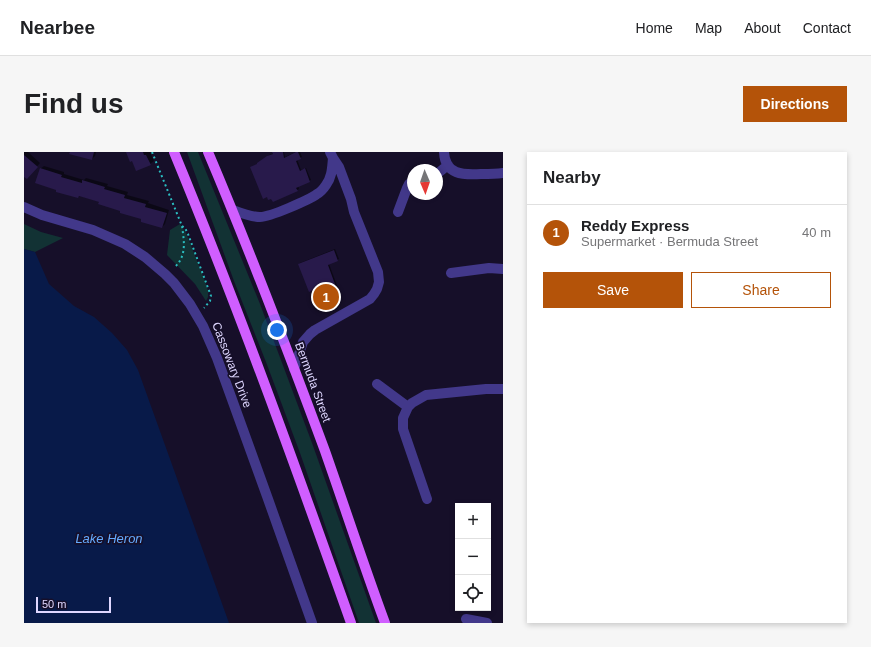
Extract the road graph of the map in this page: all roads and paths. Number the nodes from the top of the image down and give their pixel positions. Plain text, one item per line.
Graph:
1 (152, 152) edge
2 (174, 152) edge
3 (208, 152) edge
4 (444, 152) edge
5 (332, 155) edge
6 (448, 165) junction
7 (443, 169) edge
8 (503, 173) edge
9 (331, 175) junction
10 (407, 188) edge
11 (24, 207) edge
12 (233, 210) junction
13 (354, 212) junction
14 (398, 212) dead end
15 (182, 226) junction
16 (175, 267) dead end
17 (503, 269) edge
18 (451, 273) dead end
19 (197, 314) junction
20 (294, 369) junction
21 (377, 384) dead end
22 (503, 389) edge
23 (408, 407) junction
24 (428, 499) dead end
25 (466, 620) dead end
26 (312, 623) edge
27 (351, 623) edge
28 (385, 623) edge
29 (487, 623) edge

1 - 15 path
2 - 27 main road
3 - 12 main road, Bermuda Street
4 - 6 street
5 - 9 street
5 - 13 street
6 - 7 street
6 - 8 street
9 - 12 street
9 - 13 street
10 - 14 street
11 - 19 street, Cassowary Drive
12 - 20 main road, Bermuda Street
13 - 20 street
15 - 16 path
15 - 19 path
17 - 18 street
19 - 26 street, Cassowary Drive
20 - 28 main road, Bermuda Street
21 - 23 street
22 - 23 street
23 - 24 street
25 - 29 street

